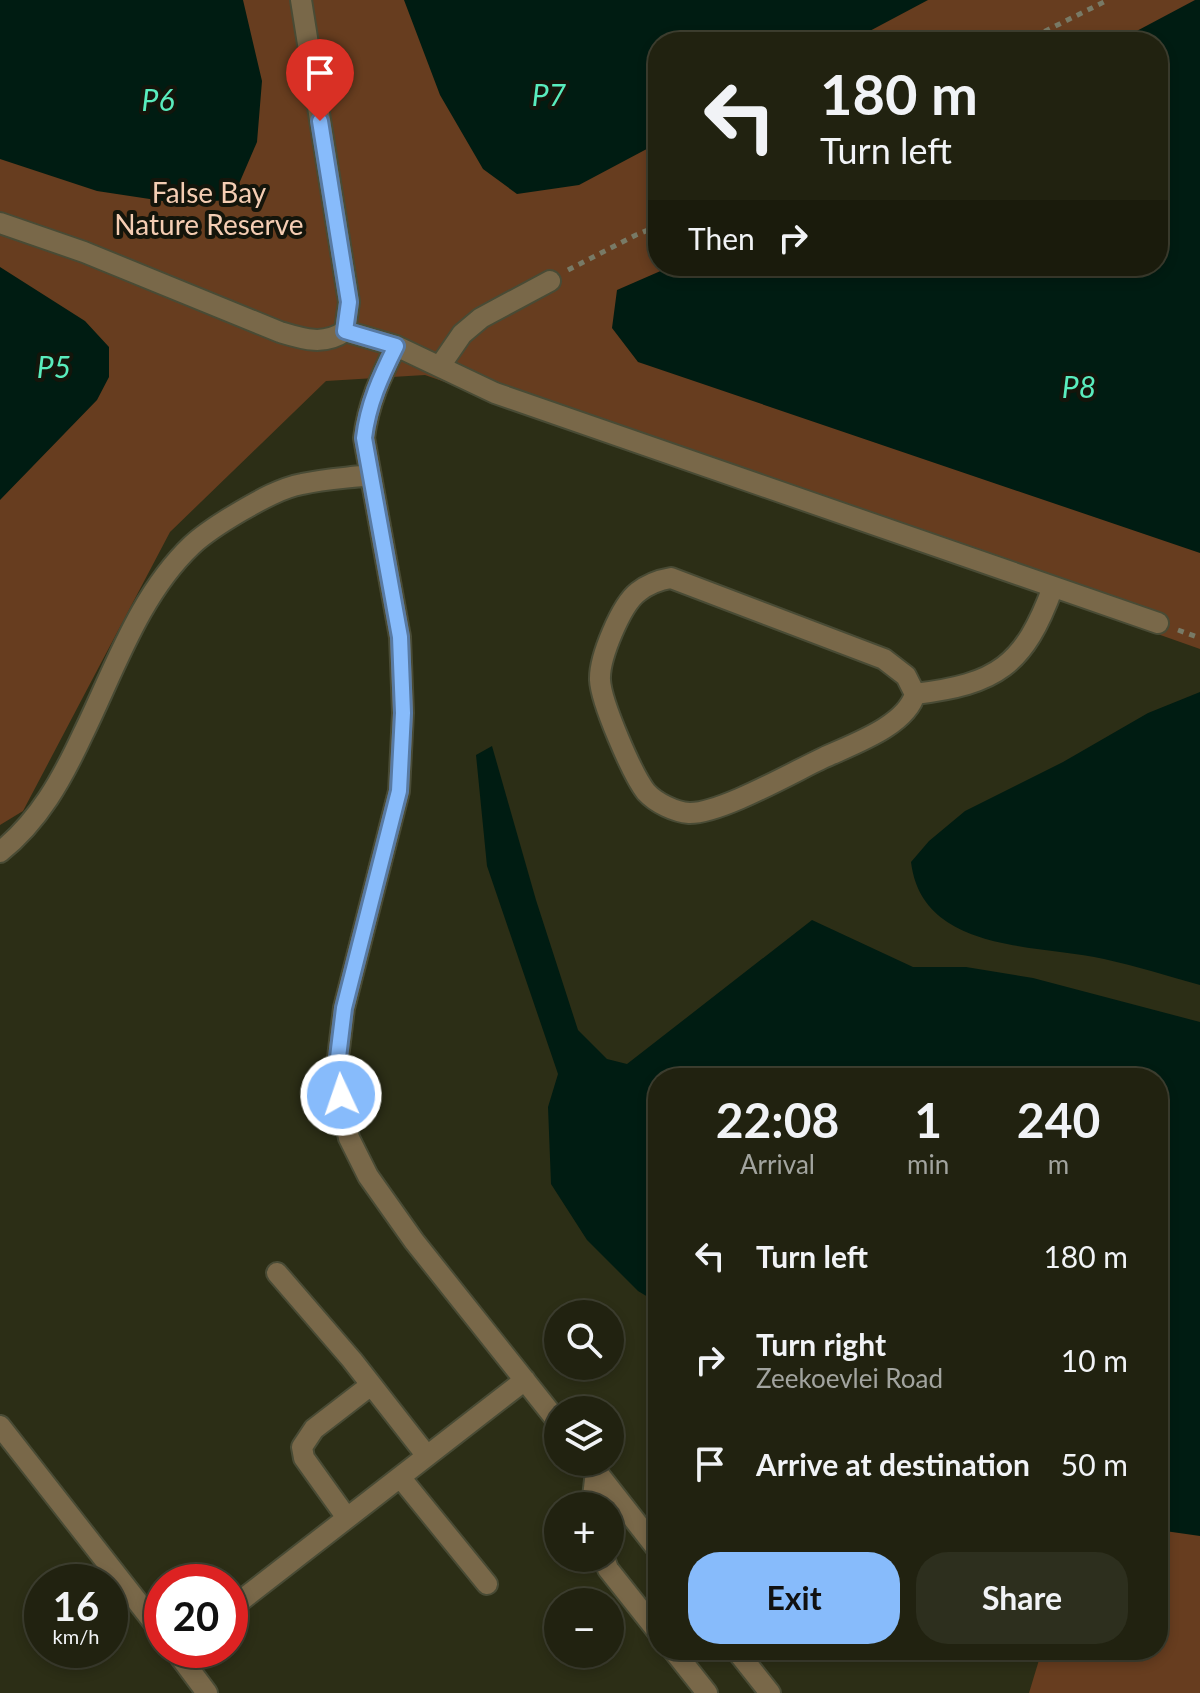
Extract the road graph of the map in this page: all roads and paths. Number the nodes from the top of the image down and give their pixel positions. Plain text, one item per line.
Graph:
1 (301, 0) edge
2 (1108, 0) edge
3 (1043, 32) edge
4 (0, 223) edge
5 (648, 231) edge
6 (550, 281) joint
7 (345, 331) junction
8 (396, 346) junction
9 (440, 366) junction
10 (369, 475) junction
11 (1053, 587) junction
12 (1158, 623) dead end
13 (915, 694) junction
14 (0, 852) edge
15 (277, 1273) dead end
16 (525, 1380) junction
17 (371, 1385) junction
18 (544, 1404) edge
19 (0, 1426) edge
20 (427, 1456) junction
21 (601, 1476) edge
22 (400, 1477) junction
23 (347, 1518) junction
24 (648, 1537) edge
25 (610, 1572) edge
26 (487, 1584) dead end
27 (248, 1595) edge
28 (144, 1610) edge
29 (648, 1619) edge
30 (681, 1660) edge
31 (744, 1660) edge
32 (188, 1668) edge
33 (205, 1692) edge
34 (707, 1693) edge
35 (770, 1693) edge

1 - 7 lane
2 - 3 path
4 - 7 lane
5 - 6 path
6 - 9 lane
7 - 8 lane
8 - 9 lane
8 - 10 lane
9 - 11 lane
10 - 14 lane
10 - 16 lane
11 - 12 lane
11 - 13 lane
13 - 13 lane
15 - 17 lane
16 - 18 lane
16 - 20 lane
17 - 20 lane
17 - 23 lane
19 - 28 lane
20 - 22 lane
21 - 24 lane
22 - 23 lane
22 - 26 lane
23 - 27 lane
25 - 29 lane
30 - 34 lane
31 - 35 lane
32 - 33 lane

